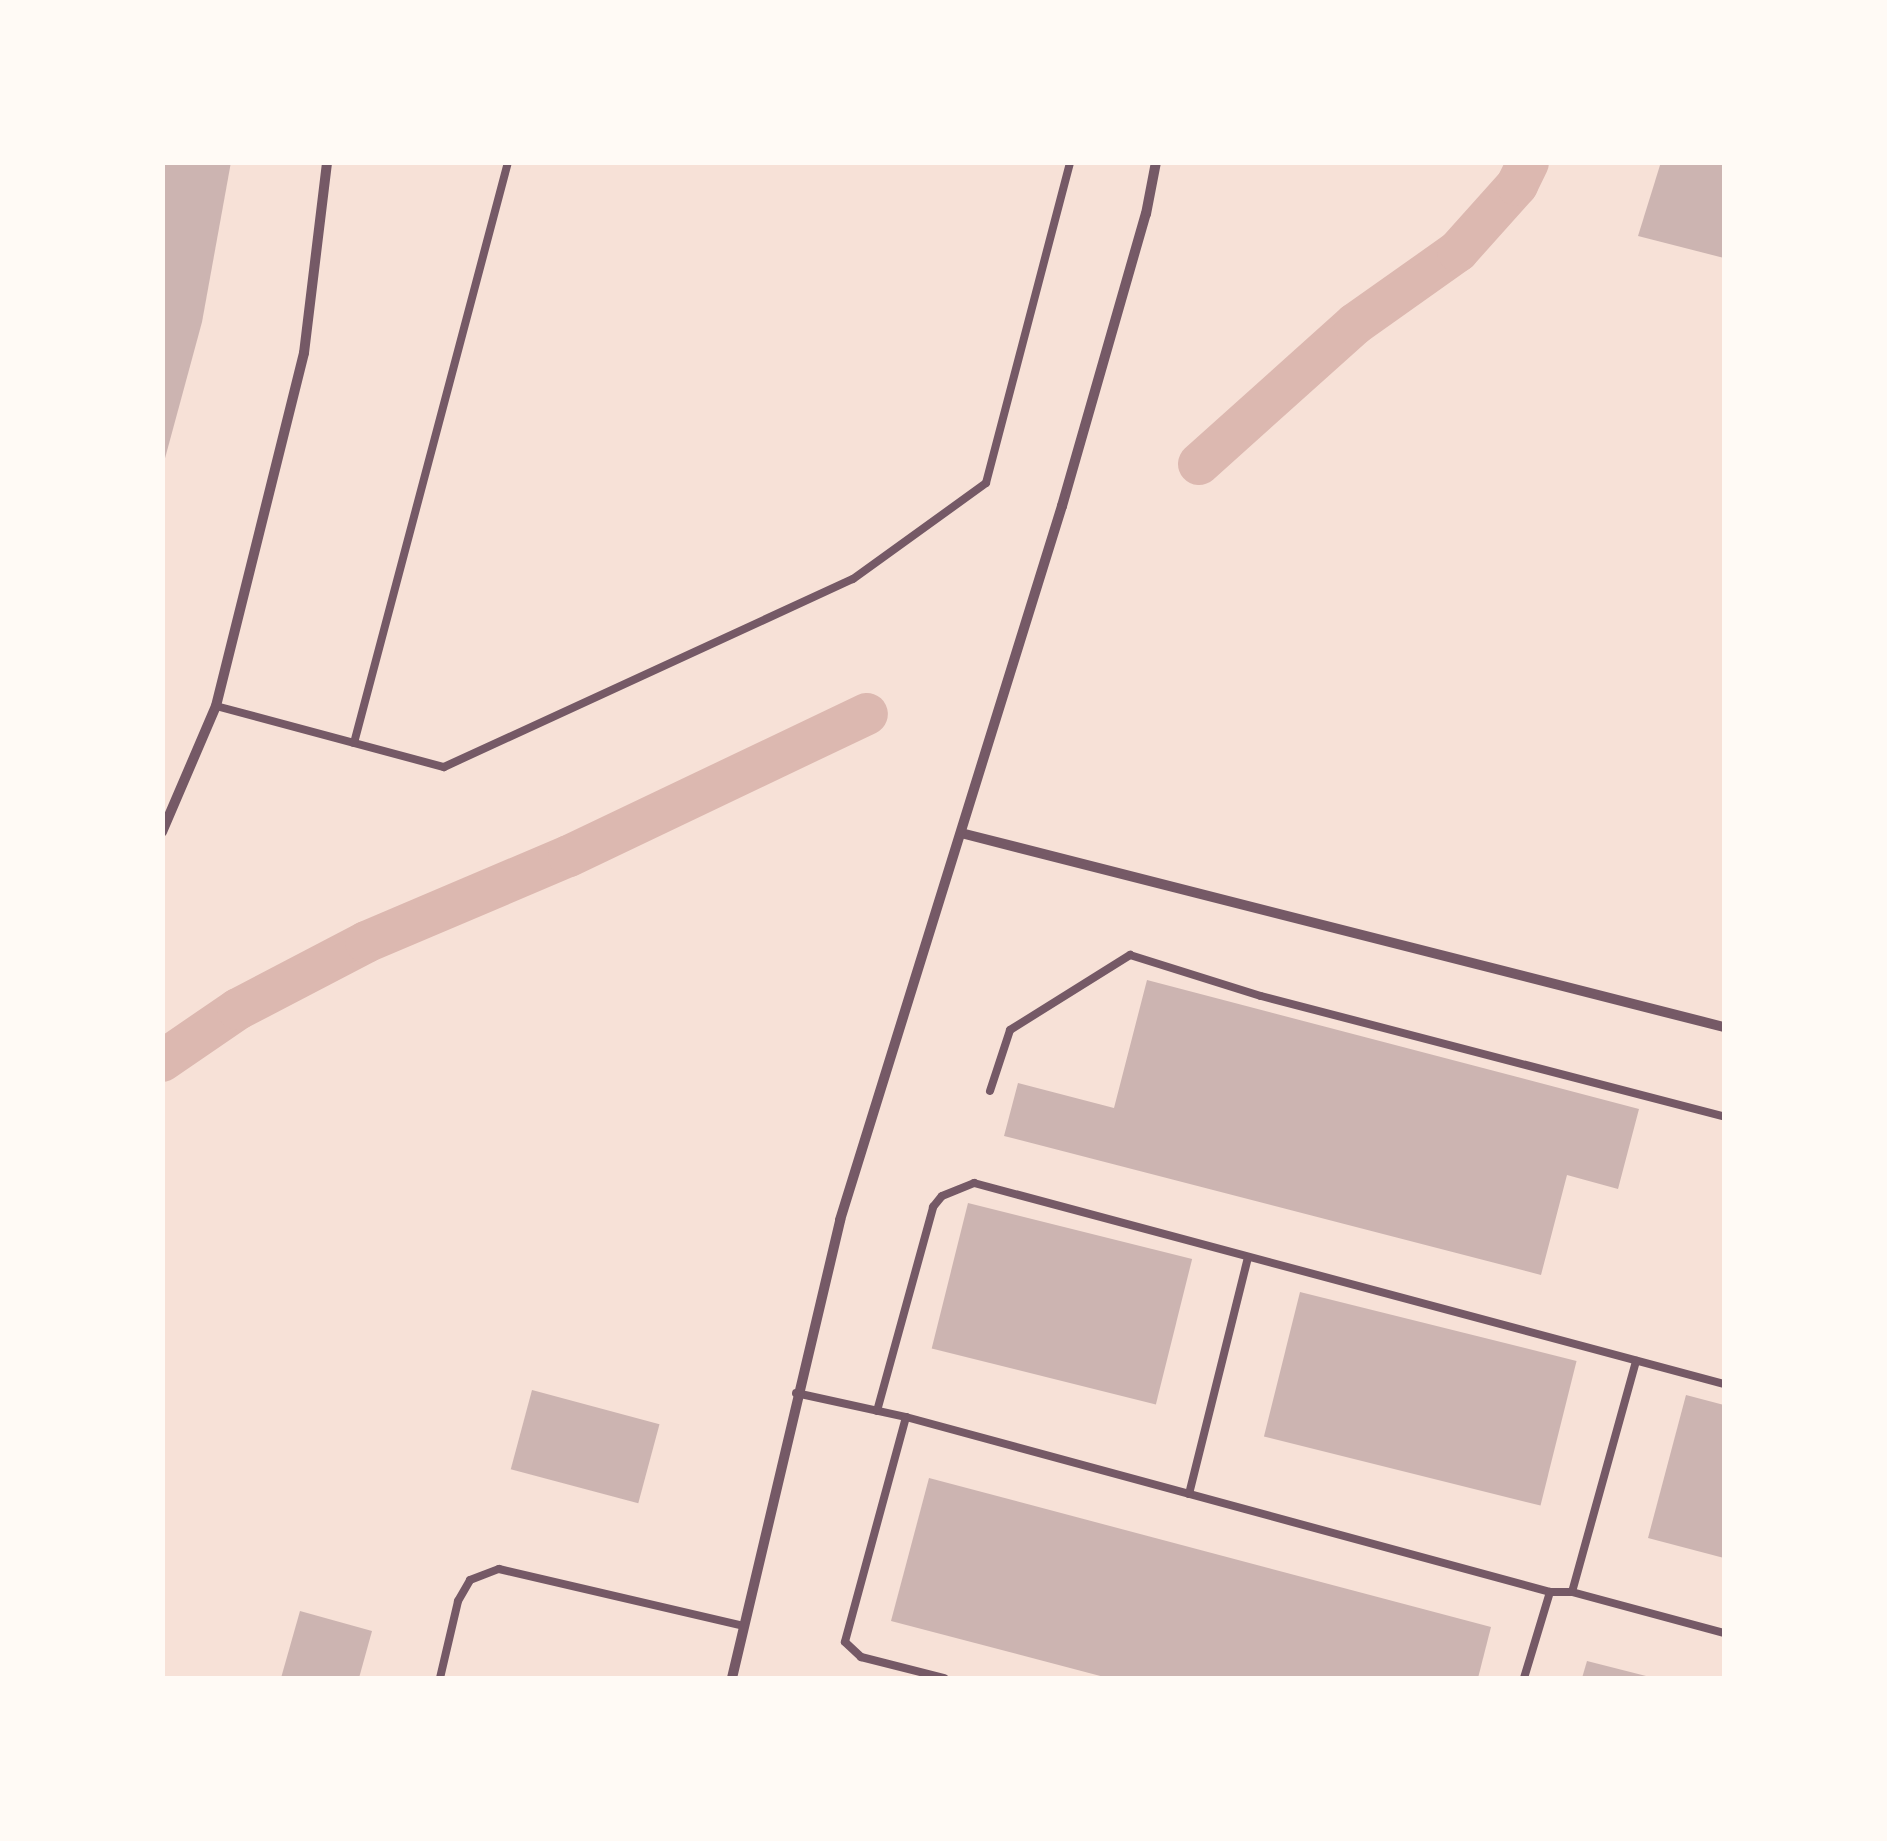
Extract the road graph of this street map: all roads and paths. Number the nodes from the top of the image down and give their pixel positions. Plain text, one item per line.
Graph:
1 (327, 162) edge
2 (508, 162) edge
3 (1070, 162) edge
4 (1156, 162) edge
5 (216, 706) junction
6 (354, 743) junction
7 (162, 832) edge
8 (960, 833) junction
9 (1724, 1026) edge
10 (990, 1090) dead end
11 (1724, 1118) edge
12 (1248, 1257) junction
13 (1636, 1361) junction
14 (1724, 1384) edge
15 (796, 1393) junction
16 (878, 1411) junction
17 (906, 1417) junction
18 (1189, 1494) junction
19 (1550, 1592) junction
20 (1572, 1592) junction
21 (744, 1626) junction
22 (1724, 1633) edge
23 (440, 1678) edge
24 (732, 1678) edge
25 (944, 1678) edge
26 (1524, 1678) edge

1 - 5 street
2 - 6 lane
3 - 6 lane
4 - 8 street
5 - 6 lane
5 - 7 street
8 - 9 street
8 - 15 street
10 - 11 lane
12 - 13 lane
12 - 16 lane
12 - 18 lane
13 - 14 lane
13 - 20 lane
15 - 16 lane
15 - 21 street
16 - 17 lane
17 - 18 lane
17 - 25 lane
18 - 19 lane
19 - 20 lane
19 - 26 lane
20 - 22 lane
21 - 23 lane
21 - 24 street

